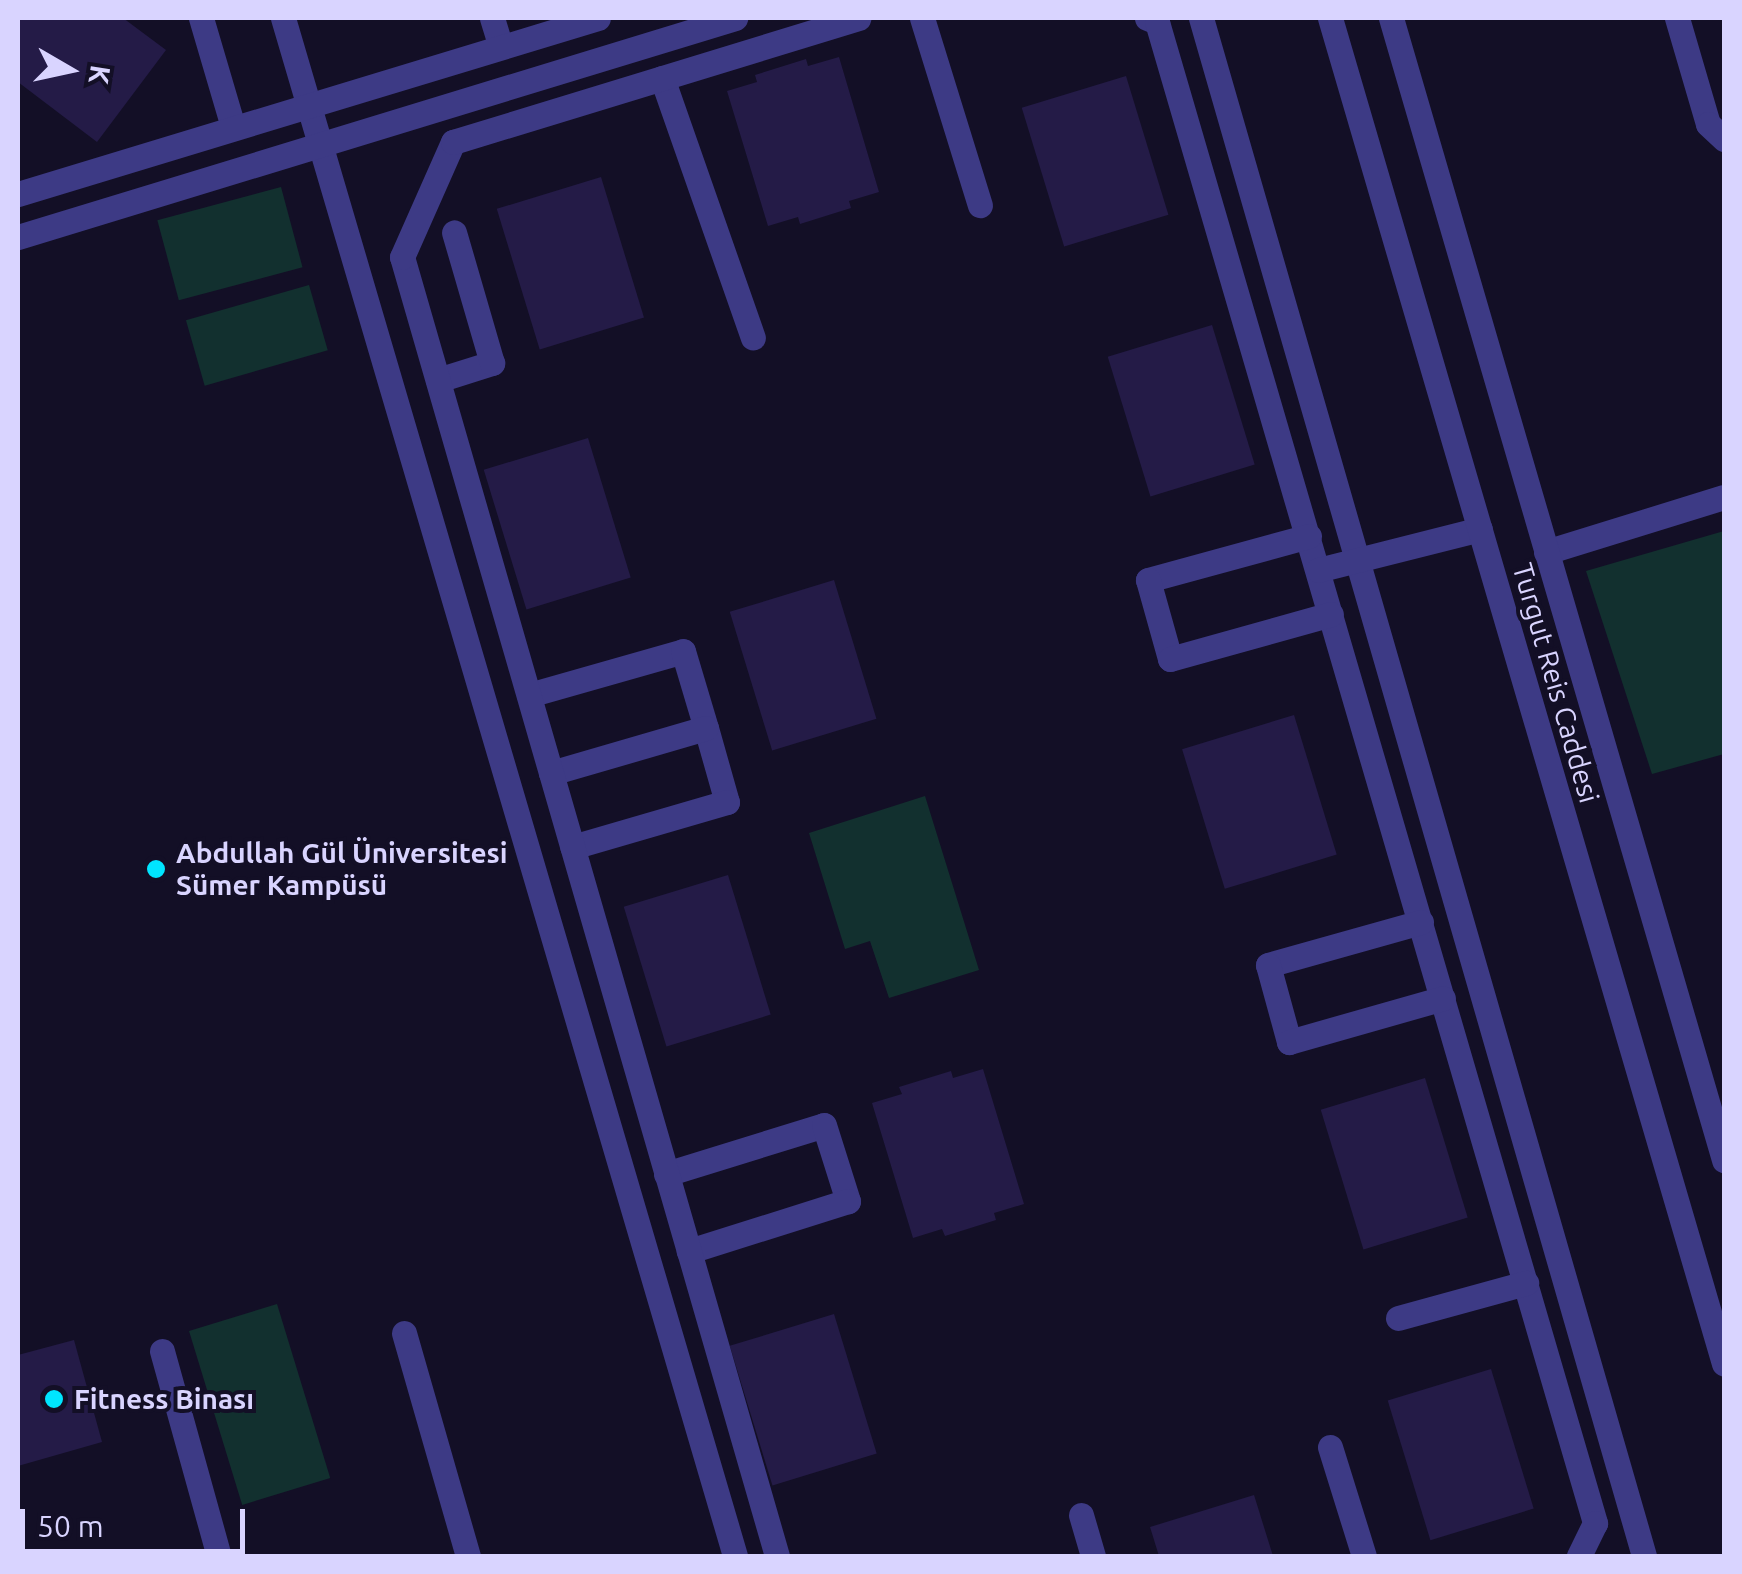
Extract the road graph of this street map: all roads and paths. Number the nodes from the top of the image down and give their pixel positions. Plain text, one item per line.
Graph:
1 (201, 18) edge
2 (284, 18) edge
3 (492, 18) edge
4 (734, 18) edge
5 (858, 18) edge
6 (922, 18) edge
7 (1147, 18) edge
8 (1200, 18) edge
9 (1330, 18) edge
10 (1391, 18) edge
11 (1677, 18) edge
12 (585, 19) edge
13 (501, 47) junction
14 (662, 78) junction
15 (310, 103) junction
16 (233, 128) junction
17 (1724, 139) edge
18 (320, 145) junction
19 (18, 194) edge
20 (980, 205) dead end
21 (454, 232) dead end
22 (18, 237) edge
23 (752, 338) dead end
24 (438, 380) junction
25 (1724, 497) edge
26 (1480, 529) junction
27 (1308, 536) junction
28 (1546, 552) junction
29 (1357, 560) junction
30 (1318, 570) junction
31 (1331, 614) junction
32 (529, 696) junction
33 (706, 728) junction
34 (551, 773) junction
35 (572, 847) junction
36 (1420, 922) junction
37 (1443, 998) junction
38 (1724, 1160) edge
39 (666, 1174) junction
40 (689, 1251) junction
41 (1526, 1283) junction
42 (1398, 1318) dead end
43 (404, 1333) dead end
44 (162, 1351) dead end
45 (1724, 1364) edge
46 (1330, 1446) dead end
47 (1081, 1515) dead end
48 (219, 1556) edge
49 (468, 1556) edge
50 (735, 1556) edge
51 (777, 1556) edge
52 (1093, 1556) edge
53 (1364, 1556) edge
54 (1579, 1556) edge
55 (1644, 1556) edge

1 - 16 street
2 - 15 street
3 - 13 street
4 - 18 street
5 - 14 street
6 - 20 street
7 - 27 street
8 - 29 street
9 - 26 street, Turgut Reis Caddesi
10 - 28 street, Turgut Reis Caddesi
11 - 17 street
12 - 13 street
13 - 15 street
14 - 23 street
14 - 24 street
15 - 16 street
15 - 18 street
16 - 19 street
18 - 22 street
18 - 50 street
21 - 24 street
24 - 32 street
25 - 28 street
26 - 29 street
26 - 45 street, Turgut Reis Caddesi
27 - 30 street
27 - 31 street
28 - 38 street, Turgut Reis Caddesi
29 - 30 street
29 - 55 street
30 - 31 street
31 - 36 street
32 - 33 street
32 - 34 street
33 - 34 street
33 - 35 street
34 - 35 street
35 - 39 street
36 - 37 street
36 - 37 street
37 - 41 street
39 - 40 street
39 - 40 street
40 - 51 street
41 - 42 street
41 - 54 street
43 - 49 street
44 - 48 street
46 - 53 street
47 - 52 street

